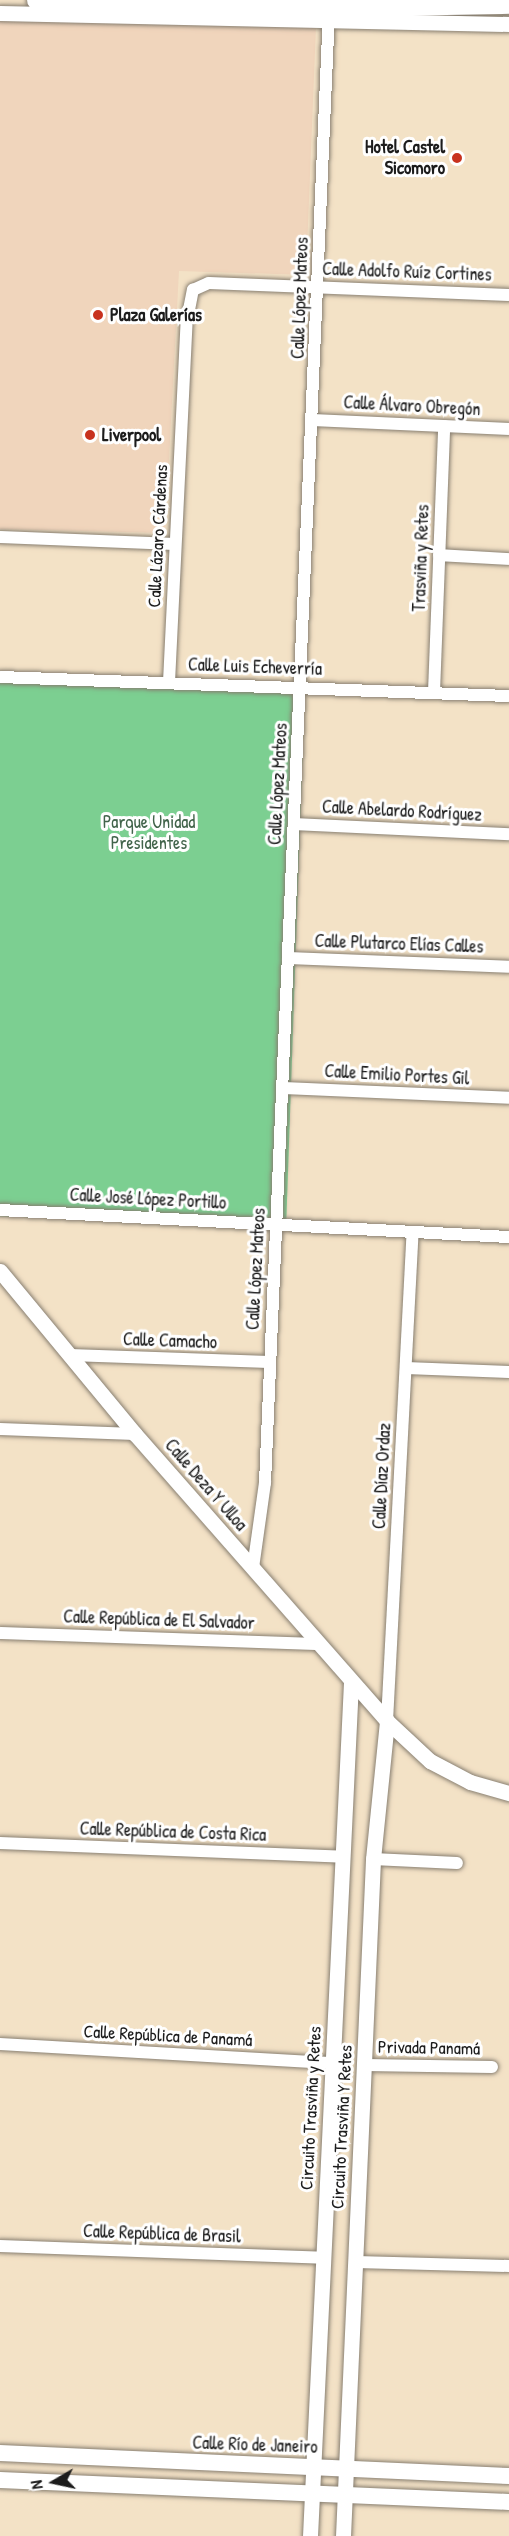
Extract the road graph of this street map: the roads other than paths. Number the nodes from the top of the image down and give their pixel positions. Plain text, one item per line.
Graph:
1 (37, 0) edge
2 (509, 4) edge
3 (329, 9) edge
4 (0, 13) edge
5 (509, 24) edge
6 (318, 287) junction
7 (509, 294) edge
8 (187, 320) joint
9 (313, 420) junction
10 (444, 426) junction
11 (509, 429) edge
12 (0, 537) edge
13 (175, 544) junction
14 (439, 555) junction
15 (509, 558) edge
16 (0, 677) edge
17 (169, 682) junction
18 (300, 687) junction
19 (434, 692) junction
20 (509, 696) edge
21 (294, 824) junction
22 (509, 834) edge
23 (288, 958) junction
24 (509, 967) edge
25 (284, 1088) junction
26 (509, 1098) edge
27 (0, 1210) edge
28 (277, 1225) junction
29 (413, 1233) junction
30 (509, 1237) edge
31 (0, 1271) edge
32 (70, 1355) junction
33 (269, 1362) junction
34 (406, 1368) junction
35 (509, 1372) edge
36 (0, 1429) edge
37 (135, 1434) junction
38 (253, 1568) junction
39 (0, 1633) edge
40 (317, 1644) junction
41 (351, 1682) junction
42 (387, 1721) junction
43 (509, 1793) edge
44 (0, 1843) edge
45 (344, 1857) junction
46 (373, 1859) junction
47 (457, 1863) dead end
48 (0, 2044) edge
49 (333, 2063) junction
50 (365, 2065) junction
51 (492, 2067) dead end
52 (0, 2246) edge
53 (323, 2258) junction
54 (356, 2262) junction
55 (509, 2266) edge
56 (0, 2453) edge
57 (313, 2467) junction
58 (346, 2468) junction
59 (509, 2476) edge
60 (0, 2480) edge
61 (312, 2493) junction
62 (345, 2494) junction
63 (509, 2502) edge
64 (310, 2536) edge
65 (343, 2536) edge

1 - 3 main road
2 - 3 main road
3 - 4 street
3 - 5 street
3 - 6 street, Calle López Mateos
6 - 7 street, Calle Adolfo Ruíz Cortines
6 - 8 street, Calle Adolfo Ruíz Cortines
6 - 9 street, Calle López Mateos
8 - 13 street, Calle Lázaro Cárdenas
9 - 10 street, Calle Álvaro Obregón
9 - 18 street, Calle López Mateos
10 - 11 street, Calle Álvaro Obregón
10 - 14 street, Trasviña y Retes
12 - 13 street
13 - 17 street, Calle Lázaro Cárdenas
14 - 15 street
14 - 19 street, Trasviña y Retes
16 - 17 street, Calle Luis Echeverría
17 - 18 street, Calle Luis Echeverría
18 - 19 street, Calle Luis Echeverría
18 - 21 street, Calle López Mateos
19 - 20 street, Calle Luis Echeverría
21 - 22 street, Calle Abelardo Rodríguez
21 - 23 street, Calle López Mateos
23 - 24 street, Calle Plutarco Elías Calles
23 - 25 street, Calle López Mateos
25 - 26 street, Calle Emilio Portes Gil
25 - 28 street, Calle López Mateos
27 - 28 street, Calle José López Portillo
28 - 29 street, Calle José López Portillo
28 - 33 street, Calle López Mateos
29 - 30 street, Calle José López Portillo
29 - 34 street, Calle Díaz Ordaz
31 - 32 street, Calle Deza Y Ulloa
32 - 33 street, Calle Camacho
32 - 37 street, Calle Deza Y Ulloa
33 - 38 street, Calle López Mateos
34 - 35 street
34 - 42 street, Calle Díaz Ordaz
36 - 37 street
37 - 38 street, Calle Deza Y Ulloa
38 - 40 street, Calle Deza Y Ulloa
39 - 40 street, Calle República de El Salvador
40 - 41 street, Calle Deza Y Ulloa
41 - 42 street, Calle Deza Y Ulloa
41 - 45 street, Circuito Trasviña y Retes
42 - 43 street, Calle Deza Y Ulloa
42 - 46 street, Circuito Trasviña Y Retes
44 - 45 street, Calle República de Costa Rica
45 - 49 street, Circuito Trasviña y Retes
46 - 47 street
46 - 50 street, Circuito Trasviña Y Retes
48 - 49 street, Calle República de Panamá
49 - 53 street, Circuito Trasviña y Retes
50 - 51 street, Privada Panamá
50 - 54 street, Circuito Trasviña Y Retes
52 - 53 street, Calle República de Brasil
53 - 57 street, Circuito Trasviña y Retes
54 - 55 street
54 - 58 street, Circuito Trasviña Y Retes
56 - 57 main road, Calle Río de Janeiro
57 - 58 main road, Calle Río de Janeiro
57 - 61 street, Circuito Trasviña y Retes
58 - 59 main road, Calle Río de Janeiro
58 - 62 street, Circuito Trasviña Y Retes
60 - 61 main road
61 - 62 main road
61 - 64 street, Circuito Trasviña y Retes
62 - 63 main road
62 - 65 street, Circuito Trasviña Y Retes

